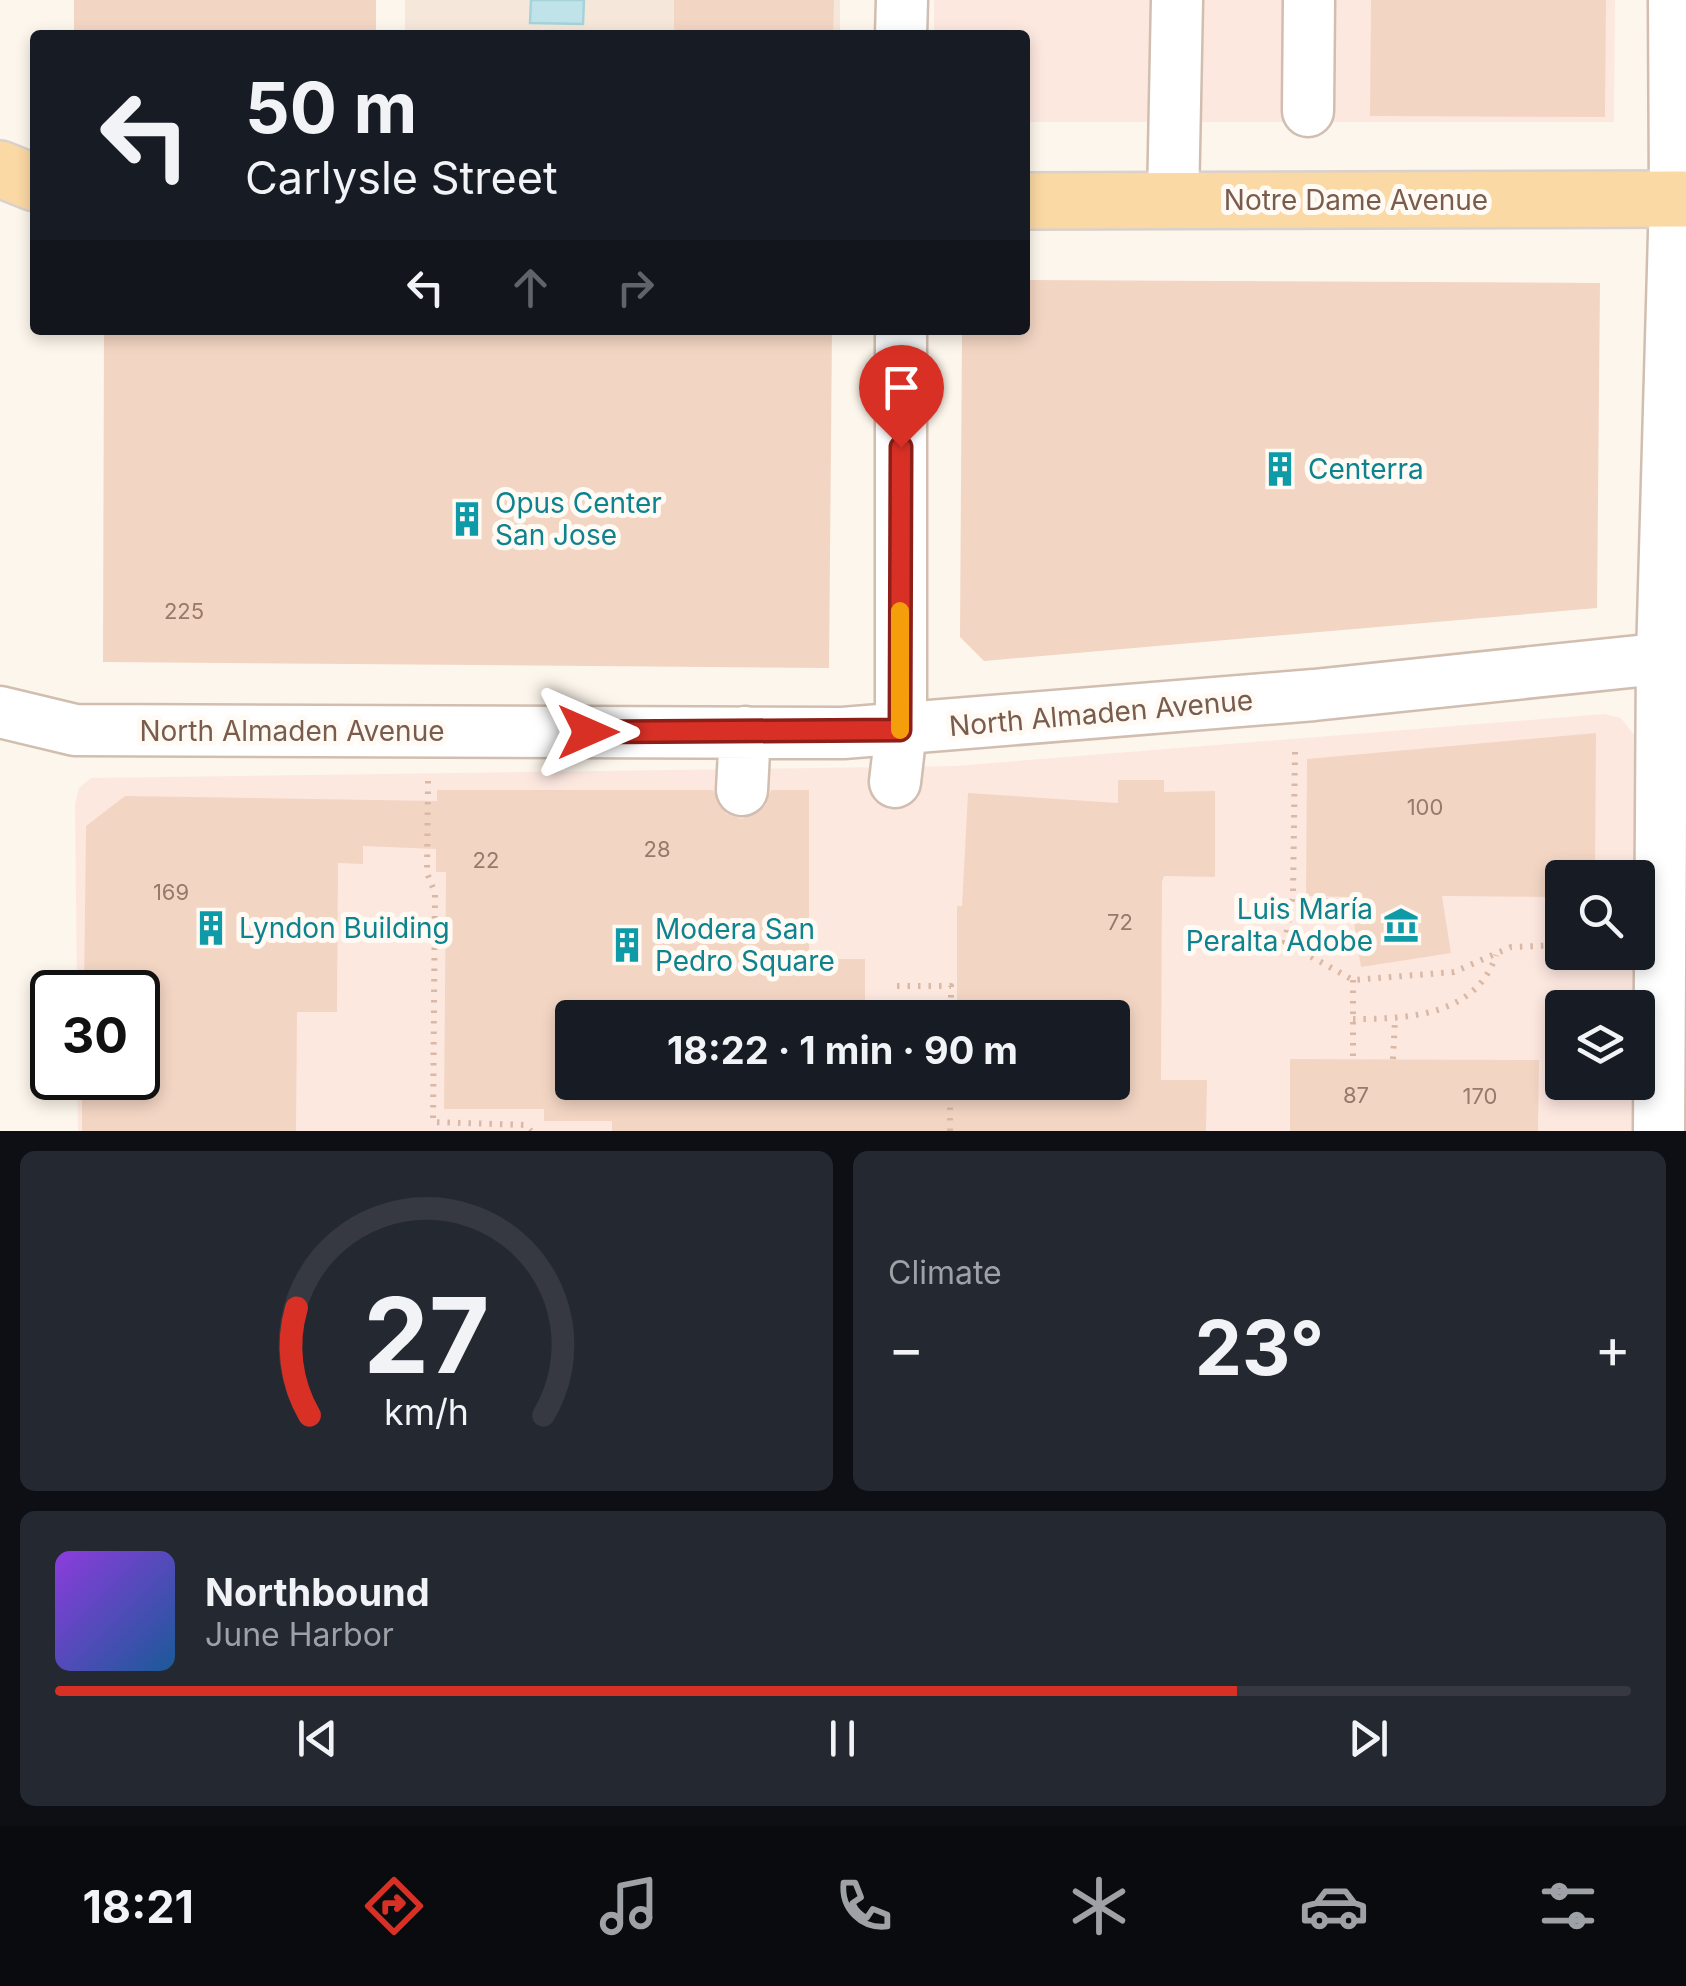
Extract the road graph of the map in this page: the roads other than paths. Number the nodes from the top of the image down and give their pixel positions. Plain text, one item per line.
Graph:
1 (902, 0) edge
2 (1177, 0) edge
3 (1309, 0) edge
4 (1674, 0) edge
5 (901, 30) edge
6 (1308, 111) dead end
7 (0, 169) edge
8 (30, 181) edge
9 (1680, 198) edge
10 (1030, 201) edge
11 (1173, 202) junction
12 (902, 335) edge
13 (1674, 657) edge
14 (0, 712) edge
15 (900, 730) junction
16 (745, 732) junction
17 (894, 782) dead end
18 (742, 790) dead end
19 (1659, 1131) edge

1 - 5 street
2 - 11 street
3 - 6 street
4 - 9 street
7 - 8 main road
9 - 11 main road, Notre Dame Avenue
9 - 13 street
10 - 11 main road, Notre Dame Avenue
12 - 15 street
13 - 15 street, North Almaden Avenue
13 - 19 street
14 - 16 street, North Almaden Avenue
15 - 16 street, North Almaden Avenue
15 - 17 street
16 - 18 street

